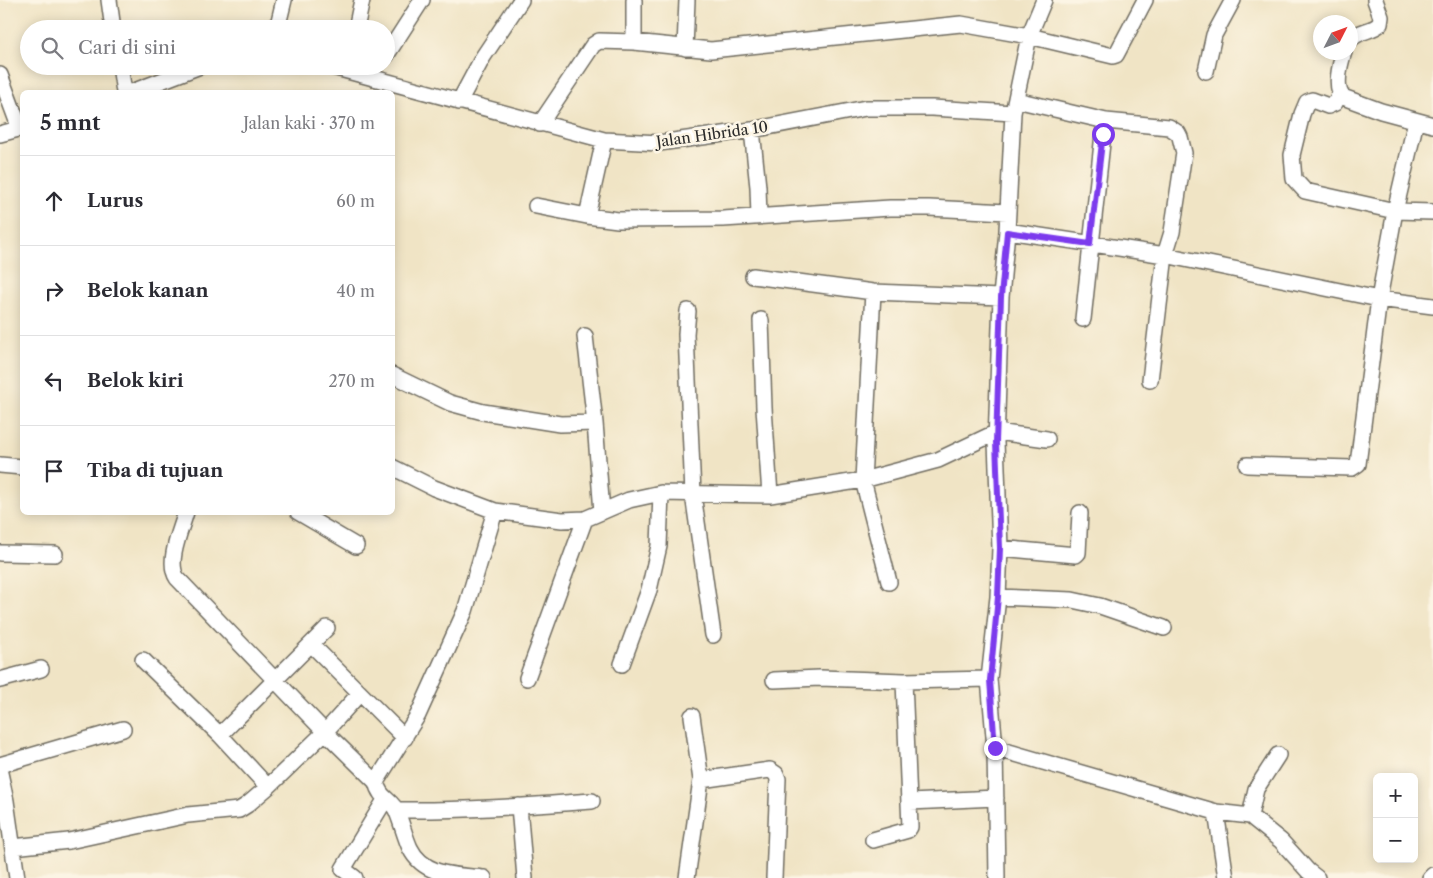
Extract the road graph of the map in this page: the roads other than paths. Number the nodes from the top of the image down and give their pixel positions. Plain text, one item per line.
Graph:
1 (109, 0) edge
2 (284, 0) edge
3 (362, 0) edge
4 (422, 0) edge
5 (520, 0) edge
6 (634, 0) edge
7 (687, 0) edge
8 (1044, 0) edge
9 (1145, 0) edge
10 (1234, 0) edge
11 (1375, 0) edge
12 (112, 20) edge
13 (279, 20) edge
14 (358, 20) edge
15 (1358, 34) edge
16 (1029, 36) junction
17 (395, 42) edge
18 (634, 42) junction
19 (685, 48) junction
20 (1342, 60) edge
21 (1206, 71) dead end
22 (0, 75) edge
23 (121, 75) edge
24 (176, 75) edge
25 (384, 75) edge
26 (124, 90) edge
27 (137, 90) edge
28 (1340, 94) junction
29 (459, 102) junction
30 (1015, 107) junction
31 (1106, 121) junction
32 (1416, 121) junction
33 (540, 124) junction
34 (1433, 125) edge
35 (20, 126) edge
36 (20, 129) edge
37 (752, 130) junction
38 (0, 134) edge
39 (604, 140) junction
40 (536, 206) dead end
41 (1395, 211) junction
42 (1007, 212) junction
43 (1433, 212) edge
44 (587, 216) junction
45 (759, 216) junction
46 (1007, 232) junction
47 (1090, 244) junction
48 (1165, 255) junction
49 (753, 276) dead end
50 (873, 292) junction
51 (1001, 297) junction
52 (1379, 300) junction
53 (1433, 306) edge
54 (688, 311) dead end
55 (1083, 319) dead end
56 (761, 320) dead end
57 (585, 336) dead end
58 (395, 376) edge
59 (1150, 380) dead end
60 (595, 423) junction
61 (997, 432) junction
62 (1047, 439) dead end
63 (0, 465) edge
64 (1247, 465) dead end
65 (20, 467) edge
66 (395, 469) edge
67 (863, 480) junction
68 (661, 493) junction
69 (693, 494) junction
70 (770, 495) junction
71 (495, 511) junction
72 (602, 512) junction
73 (1080, 513) dead end
74 (185, 515) edge
75 (303, 515) edge
76 (585, 519) junction
77 (356, 546) dead end
78 (1000, 548) junction
79 (0, 553) edge
80 (55, 554) dead end
81 (889, 582) dead end
82 (998, 597) junction
83 (327, 628) dead end
84 (1164, 628) dead end
85 (713, 635) dead end
86 (310, 644) junction
87 (143, 660) dead end
88 (622, 664) dead end
89 (41, 669) dead end
90 (527, 678) dead end
91 (275, 679) junction
92 (0, 680) edge
93 (774, 680) dead end
94 (990, 680) junction
95 (904, 682) junction
96 (360, 694) junction
97 (692, 716) dead end
98 (123, 729) dead end
99 (325, 732) junction
100 (220, 735) junction
101 (405, 738) junction
102 (995, 748) junction
103 (1278, 756) dead end
104 (0, 766) edge
105 (0, 774) edge
106 (701, 780) junction
107 (376, 782) junction
108 (268, 787) junction
109 (996, 798) junction
110 (592, 801) dead end
111 (3, 802) edge
112 (910, 802) junction
113 (391, 805) junction
114 (519, 806) junction
115 (1216, 812) junction
116 (1250, 816) junction
117 (873, 840) dead end
118 (13, 847) junction
119 (422, 872) edge
120 (1433, 875) edge
121 (17, 878) edge
122 (355, 878) edge
123 (484, 878) edge
124 (525, 878) edge
125 (688, 878) edge
126 (774, 878) edge
127 (997, 878) edge
128 (1226, 878) edge
129 (1317, 878) edge
130 (1430, 878) edge

1 - 12 street
2 - 13 street
3 - 14 street
4 - 17 street
5 - 29 street
6 - 18 street
7 - 19 street
8 - 16 street
9 - 16 street
10 - 21 street
11 - 15 street
16 - 19 street
16 - 30 street
18 - 19 street
18 - 33 street
20 - 28 street
22 - 35 street
23 - 26 street
24 - 27 street
25 - 29 street, Jalan Hibrida 10
28 - 32 street
28 - 41 street
29 - 33 street, Jalan Hibrida 10
30 - 31 street, Jalan Hibrida 10
30 - 37 street, Jalan Hibrida 10
30 - 42 street
31 - 47 street
31 - 48 street, Jalan Hibrida 10
32 - 34 street
32 - 41 street
33 - 39 street, Jalan Hibrida 10
36 - 38 street
37 - 39 street, Jalan Hibrida 10
37 - 45 street
39 - 44 street
40 - 44 street
41 - 43 street
41 - 52 street
42 - 45 street
42 - 46 street
44 - 45 street
46 - 47 street
46 - 51 street
47 - 48 street
47 - 55 street
48 - 52 street
48 - 59 street, Jalan Hibrida 10
49 - 50 street
50 - 51 street
50 - 67 street
51 - 61 street
52 - 53 street
52 - 64 street
54 - 69 street
56 - 70 street
57 - 60 street
58 - 60 street
60 - 72 street
61 - 62 street
61 - 67 street
61 - 78 street
63 - 65 street
66 - 71 street
67 - 70 street
67 - 81 street
68 - 69 street
68 - 72 street
68 - 88 street
69 - 70 street
69 - 85 street
71 - 76 street
71 - 101 street
72 - 76 street
73 - 78 street
74 - 91 street
75 - 77 street
76 - 90 street
78 - 82 street
79 - 80 street
82 - 84 street
82 - 94 street
83 - 86 street
86 - 91 street
86 - 96 street
87 - 100 street
89 - 92 street
91 - 99 street
91 - 100 street
93 - 95 street
94 - 95 street
94 - 102 street
95 - 112 street
96 - 99 street
96 - 101 street
97 - 106 street
98 - 104 street
99 - 107 street
99 - 108 street
100 - 108 street
101 - 107 street
102 - 109 street
102 - 115 street
103 - 116 street
105 - 111 street
106 - 125 street
106 - 126 street
107 - 113 street
108 - 118 street
109 - 112 street
109 - 127 street
110 - 114 street
111 - 118 street
112 - 117 street
113 - 114 street
113 - 119 street
113 - 122 street
114 - 124 street
115 - 116 street
115 - 128 street
116 - 129 street
118 - 121 street
119 - 123 street
120 - 130 street

